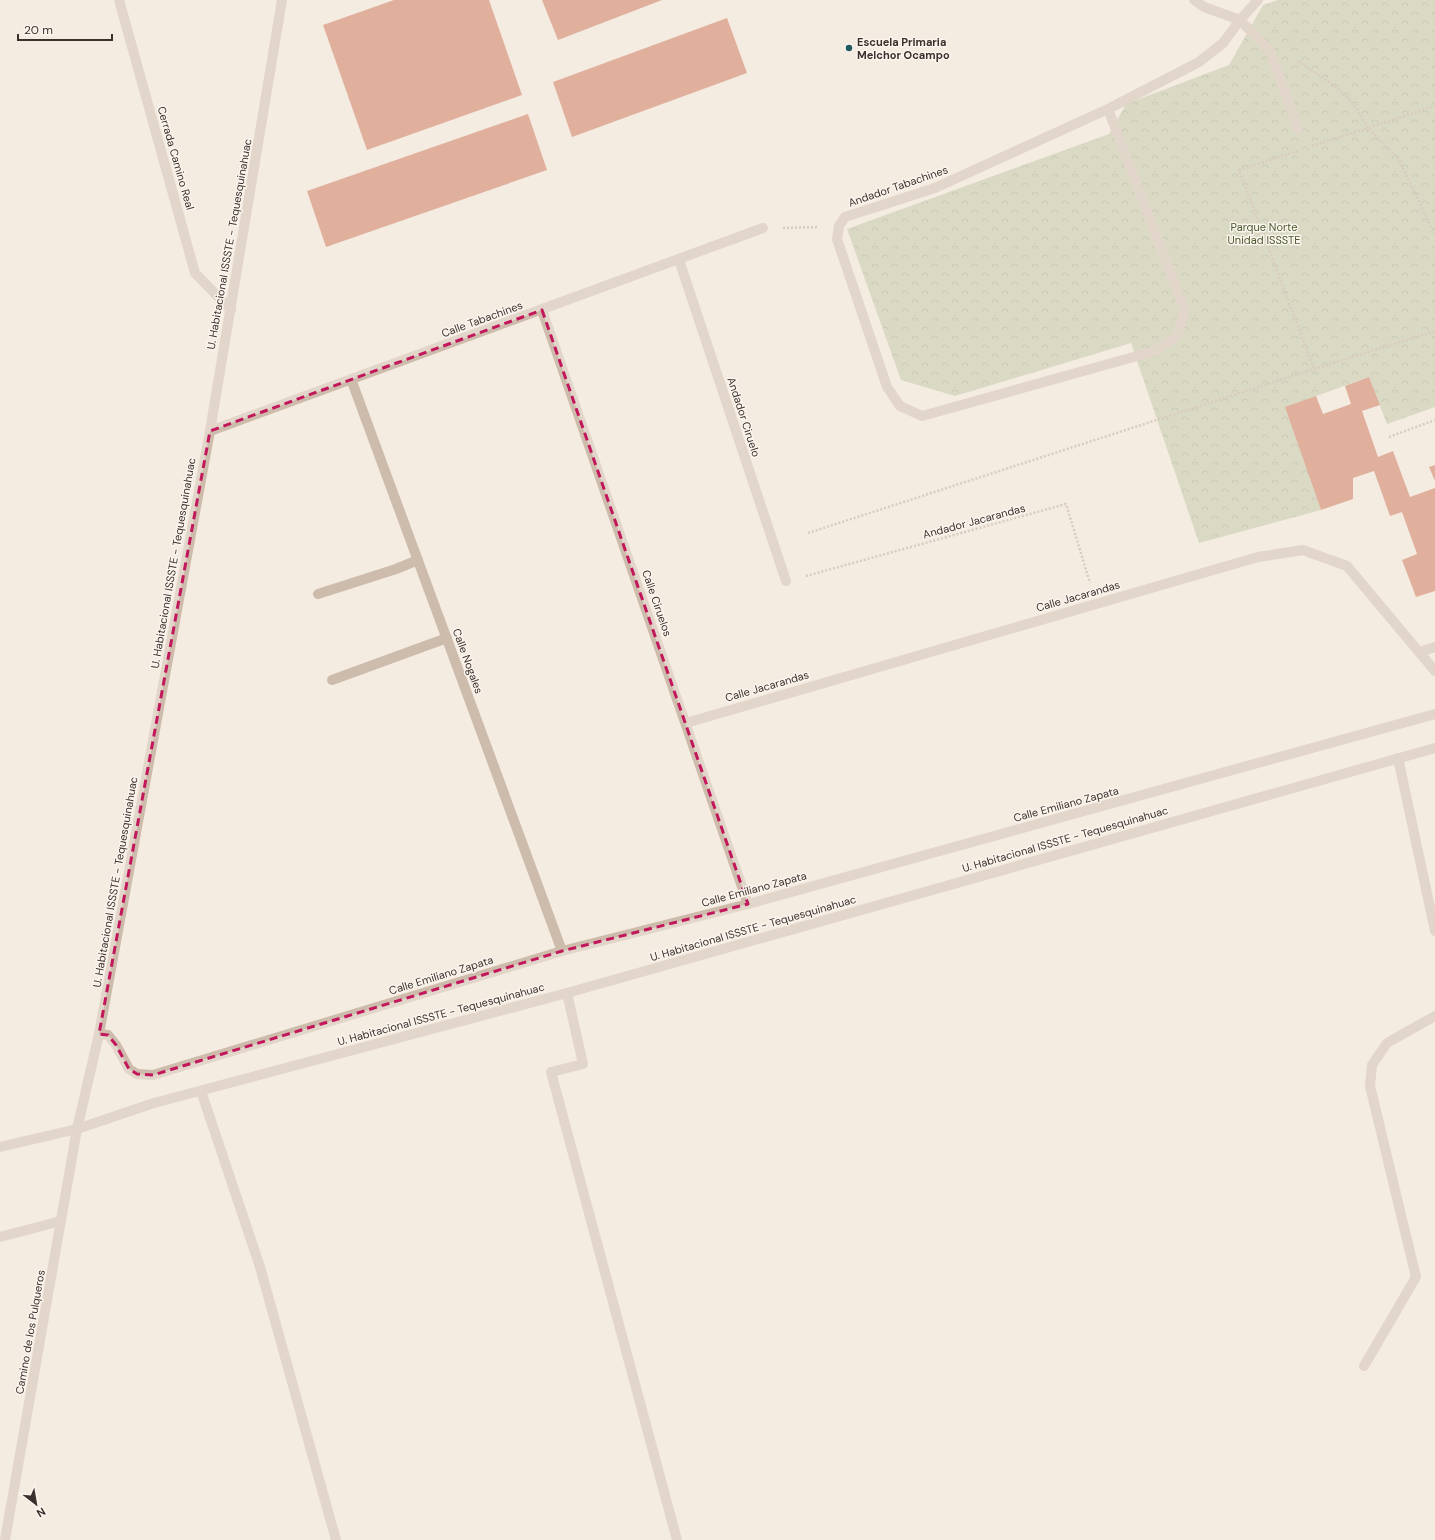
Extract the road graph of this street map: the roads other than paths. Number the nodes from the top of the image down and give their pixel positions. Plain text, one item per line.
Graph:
1 (119, 0) edge
2 (282, 0) edge
3 (1194, 0) edge
4 (1258, 0) edge
5 (1240, 20) junction
6 (1108, 109) junction
7 (1298, 129) dead end
8 (763, 228) road end
9 (679, 260) junction
10 (231, 310) junction
11 (542, 310) junction
12 (351, 379) junction
13 (210, 431) junction
14 (418, 560) junction
15 (786, 582) road end
16 (318, 594) dead end
17 (446, 638) junction
18 (1435, 647) edge
19 (1419, 652) junction
20 (1435, 671) edge
21 (332, 680) dead end
22 (1435, 714) edge
23 (686, 722) junction
24 (1435, 748) edge
25 (1398, 758) junction
26 (748, 904) junction
27 (1435, 931) edge
28 (562, 951) junction
29 (567, 993) junction
30 (1435, 1016) edge
31 (99, 1034) junction
32 (200, 1091) junction
33 (77, 1128) junction
34 (0, 1147) edge
35 (61, 1221) junction
36 (0, 1238) edge
37 (1364, 1366) dead end
38 (5, 1540) edge
39 (336, 1540) edge
40 (677, 1540) edge

1 - 10 street, Cerrada Camino Real
2 - 10 street, U. Habitacional ISSSTE - Tequesquinahuac
3 - 5 street
4 - 5 street, Andador Tabachines
5 - 6 street, Andador Tabachines
5 - 7 street
6 - 6 street, Andador Tabachines
8 - 9 street, Calle Tabachines
9 - 11 street, Calle Tabachines
9 - 15 street, Andador Ciruelo
10 - 13 street, U. Habitacional ISSSTE - Tequesquinahuac
11 - 12 street, Calle Tabachines
11 - 23 street, Calle Ciruelos
12 - 13 street, Calle Tabachines
12 - 14 street, Calle Nogales
13 - 31 street, U. Habitacional ISSSTE - Tequesquinahuac
14 - 16 street
14 - 17 street, Calle Nogales
17 - 21 street
17 - 28 street, Calle Nogales
18 - 19 street
19 - 20 street, Calle Jacarandas
19 - 23 street, Calle Jacarandas
22 - 26 street, Calle Emiliano Zapata
23 - 26 street, Calle Ciruelos
24 - 25 street, U. Habitacional ISSSTE - Tequesquinahuac
25 - 27 street
25 - 29 street, U. Habitacional ISSSTE - Tequesquinahuac
26 - 28 street, Calle Emiliano Zapata
28 - 31 street, Calle Emiliano Zapata
29 - 32 street, U. Habitacional ISSSTE - Tequesquinahuac
29 - 40 street
30 - 37 street
31 - 33 street, U. Habitacional ISSSTE - Tequesquinahuac
32 - 33 street, U. Habitacional ISSSTE - Tequesquinahuac
32 - 39 street
33 - 34 street, U. Habitacional ISSSTE - Tequesquinahuac
33 - 35 street, Camino de los Pulqueros
35 - 36 street
35 - 38 street, Camino de los Pulqueros

